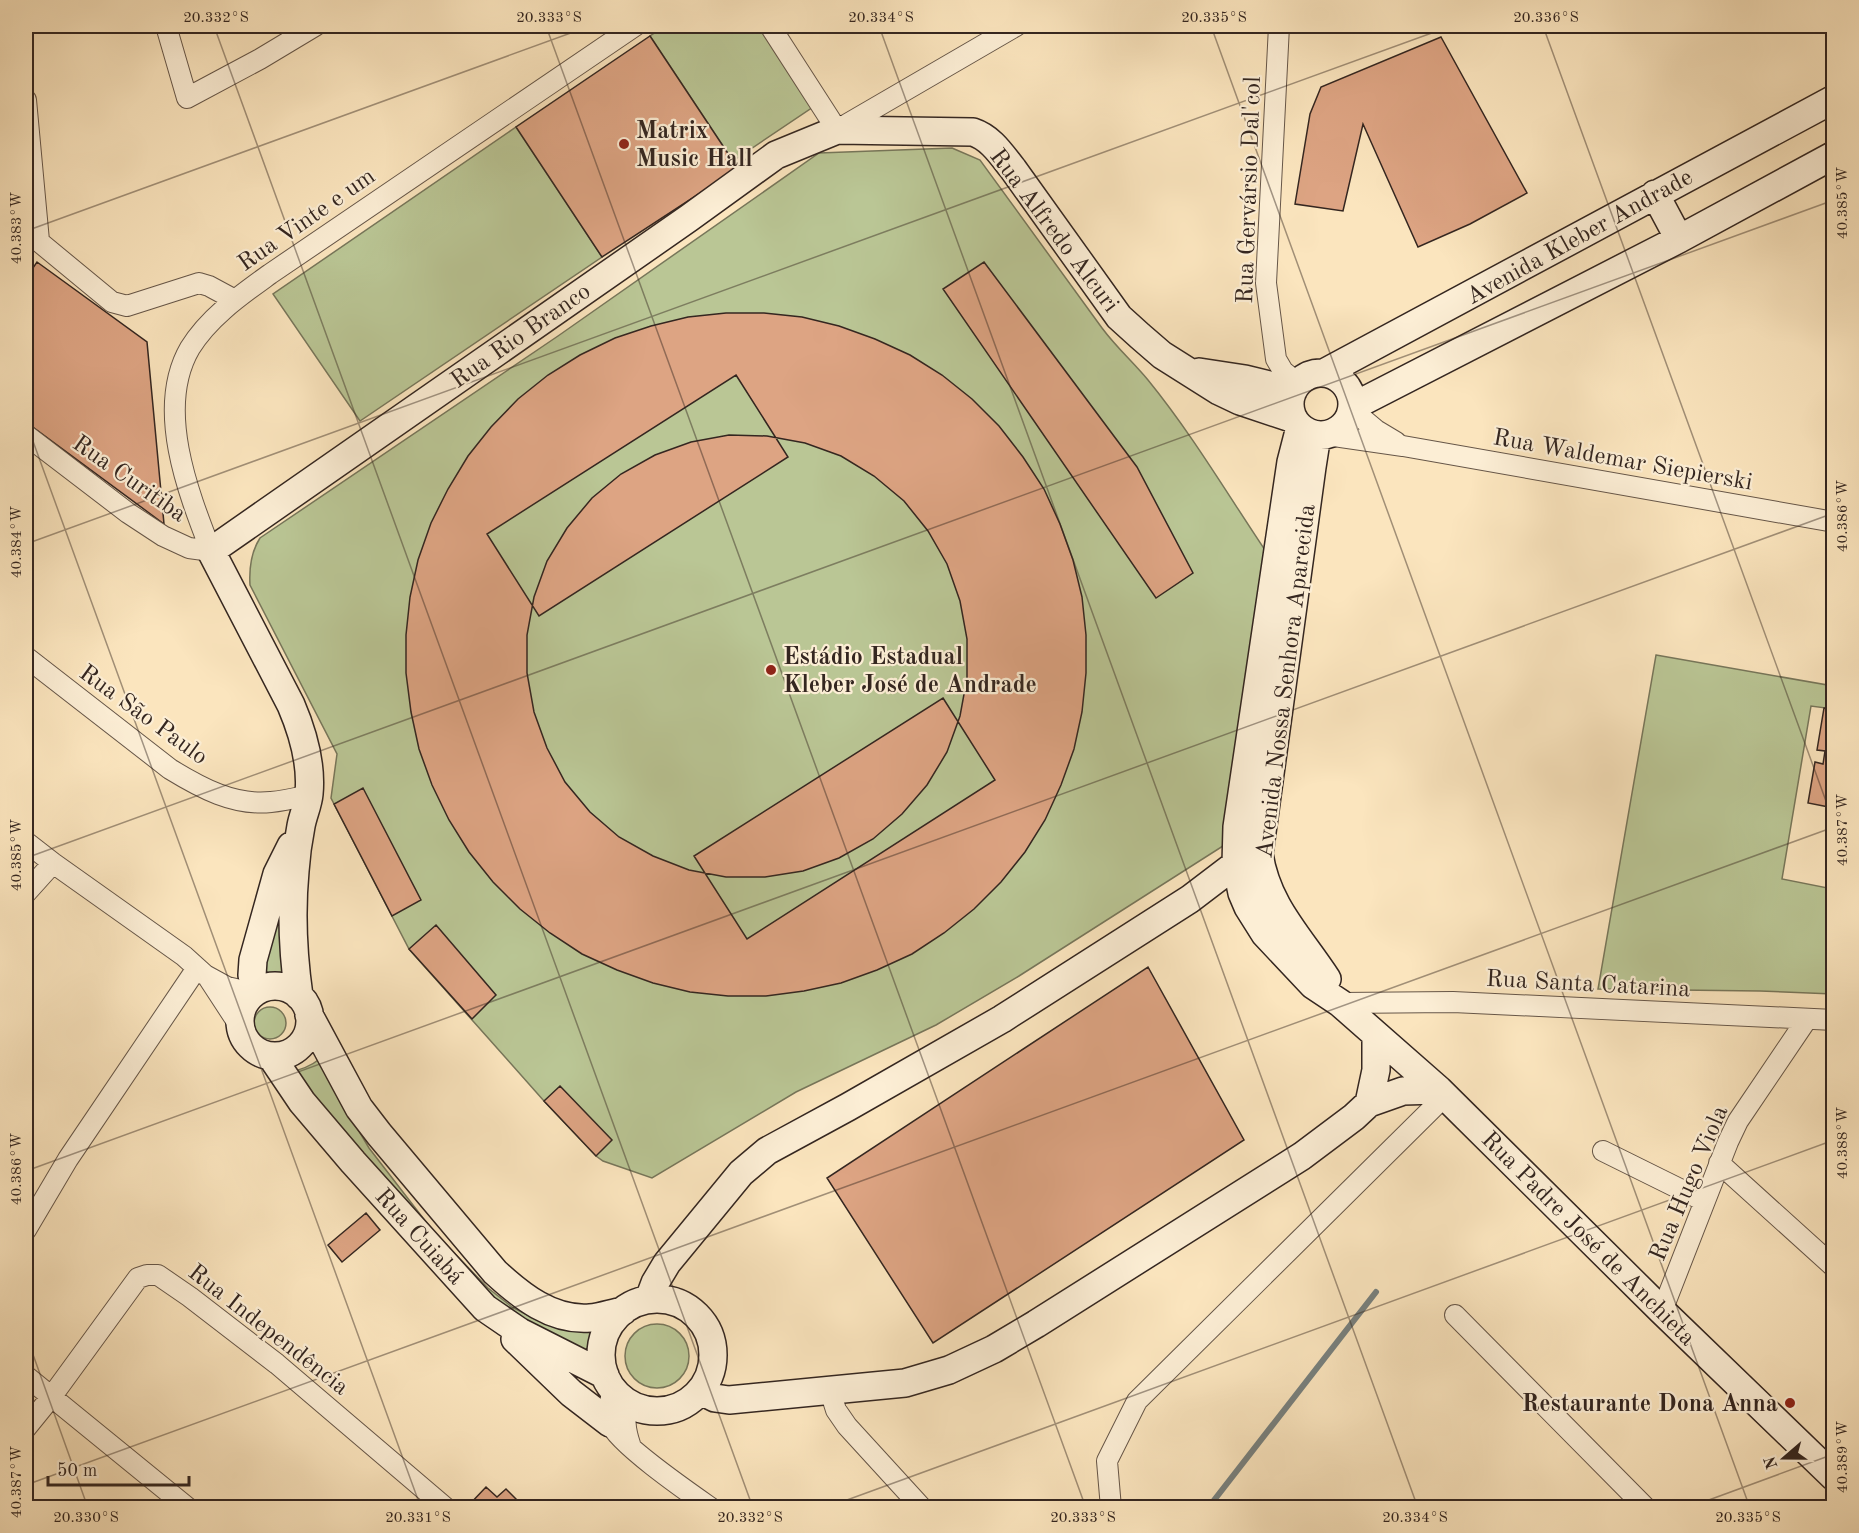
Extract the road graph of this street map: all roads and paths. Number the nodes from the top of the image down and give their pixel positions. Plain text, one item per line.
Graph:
1 (166, 26) edge
2 (315, 26) edge
3 (635, 26) edge
4 (770, 26) edge
5 (1016, 26) edge
6 (1278, 26) edge
7 (1833, 99) edge
8 (26, 100) edge
9 (837, 130) junction
10 (1833, 154) edge
11 (1655, 194) junction
12 (32, 236) edge
13 (1679, 239) junction
14 (235, 300) junction
15 (1186, 369) junction
16 (1324, 373) junction
17 (1295, 387) junction
18 (1352, 408) junction
19 (1310, 429) junction
20 (26, 435) edge
21 (1403, 446) junction
22 (1833, 522) edge
23 (211, 551) junction
24 (26, 657) edge
25 (309, 795) junction
26 (301, 826) junction
27 (26, 842) edge
28 (53, 863) junction
29 (1236, 864) junction
30 (26, 893) edge
31 (201, 971) junction
32 (255, 992) junction
33 (1340, 1003) junction
34 (304, 1005) junction
35 (1807, 1019) junction
36 (1833, 1020) edge
37 (241, 1028) junction
38 (1376, 1036) junction
39 (271, 1056) junction
40 (1442, 1093) junction
41 (1369, 1103) junction
42 (1603, 1151) dead end
43 (1719, 1163) junction
44 (1704, 1201) junction
45 (26, 1230) edge
46 (1830, 1255) edge
47 (649, 1299) junction
48 (485, 1308) junction
49 (623, 1311) junction
50 (1662, 1311) junction
51 (1455, 1315) dead end
52 (26, 1376) edge
53 (700, 1391) junction
54 (830, 1391) junction
55 (52, 1396) junction
56 (614, 1398) junction
57 (26, 1428) edge
58 (1833, 1477) edge
59 (188, 1508) edge
60 (446, 1508) edge
61 (711, 1508) edge
62 (922, 1508) edge
63 (1111, 1508) edge
64 (1646, 1508) edge

1 - 2 street
3 - 14 street, Rua Vinte e um
4 - 9 street
5 - 9 street
6 - 17 street, Rua Gervársio Dal'col
7 - 11 street, Avenida Kleber Andrade
8 - 12 street
9 - 15 street, Rua Alfredo Alcuri
9 - 23 street, Rua Rio Branco
10 - 13 street, Avenida Kleber Andrade
11 - 13 street
11 - 16 street, Avenida Kleber Andrade
12 - 14 street
13 - 18 street, Avenida Kleber Andrade
14 - 23 street, Rua Vinte e um
15 - 17 street, Rua Alfredo Alcuri
15 - 19 street, Rua Alfredo Alcuri
16 - 17 street
16 - 18 street
17 - 19 street
18 - 19 street
18 - 21 street, Rua Waldemar Siepierski
19 - 21 street, Rua Waldemar Siepierski
19 - 29 street, Avenida Nossa Senhora Aparecida
19 - 33 street, Avenida Nossa Senhora Aparecida
20 - 23 street, Rua Curitiba
21 - 22 street, Rua Waldemar Siepierski
23 - 25 street
24 - 25 street, Rua São Paulo
25 - 26 street
26 - 32 street
26 - 34 street
27 - 28 street
28 - 30 street
28 - 31 street
29 - 33 street, Avenida Nossa Senhora Aparecida
29 - 47 street
31 - 32 street
31 - 37 street
31 - 45 street
32 - 34 street
32 - 37 street
33 - 35 street, Rua Santa Catarina
33 - 38 street, Rua Padre José de Anchieta
34 - 39 street
34 - 49 street, Rua Cuiabá
35 - 36 street, Rua Santa Catarina
35 - 43 street, Rua Hugo Viola
37 - 39 street
38 - 40 street, Rua Padre José de Anchieta
38 - 41 street
39 - 48 street, Rua Cuiabá
40 - 41 street
40 - 50 street, Rua Padre José de Anchieta
40 - 63 street
41 - 54 street
42 - 44 street
43 - 44 street, Rua Hugo Viola
43 - 46 street
44 - 50 street, Rua Hugo Viola
47 - 49 street
47 - 53 street
48 - 56 street, Rua Cuiabá
48 - 56 street
49 - 56 street
50 - 58 street, Rua Padre José de Anchieta
51 - 64 street
52 - 55 street
53 - 54 street
53 - 56 street
54 - 62 street
55 - 57 street, Rua Independência
55 - 59 street
55 - 60 street, Rua Independência
56 - 61 street

